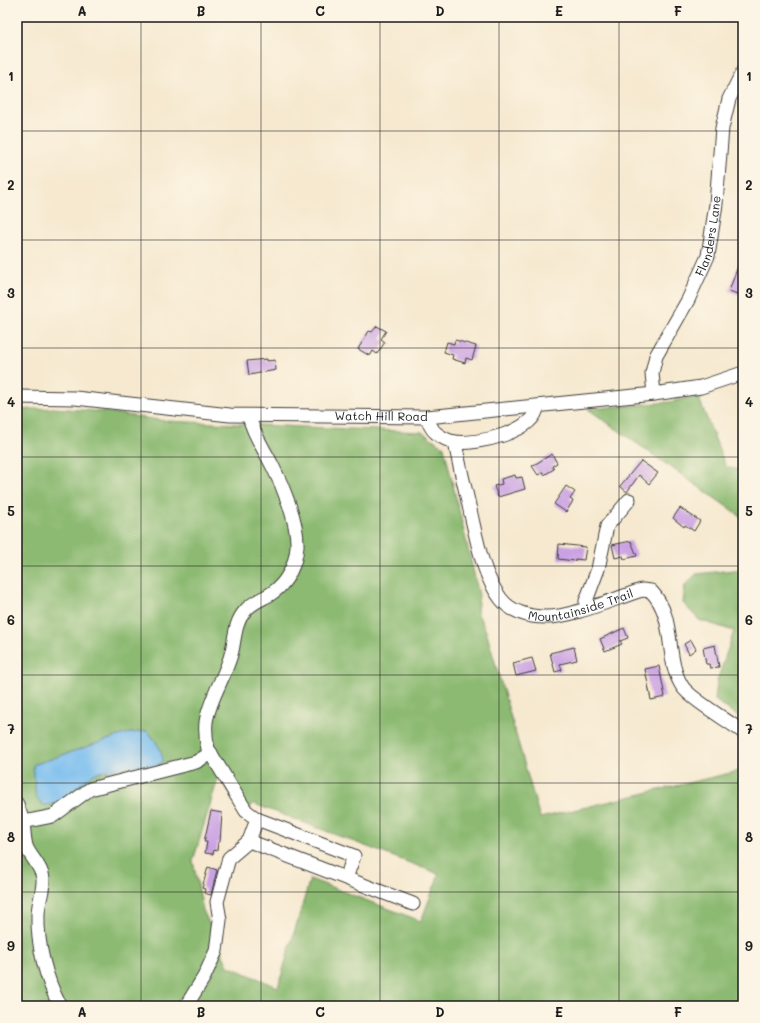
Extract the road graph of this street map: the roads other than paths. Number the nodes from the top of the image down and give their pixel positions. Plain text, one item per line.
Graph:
1 (743, 71) edge
2 (743, 373) edge
3 (654, 394) junction
4 (17, 397) edge
5 (537, 407) junction
6 (249, 416) junction
7 (427, 417) junction
8 (455, 442) junction
9 (629, 500) dead end
10 (586, 607) junction
11 (743, 732) edge
12 (211, 753) junction
13 (17, 804) edge
14 (257, 819) junction
15 (23, 822) junction
16 (249, 840) junction
17 (346, 878) junction
18 (413, 904) dead end
19 (60, 1006) edge
20 (186, 1006) edge

1 - 3 street, Flanders Lane
2 - 3 street, Watch Hill Road
3 - 5 street, Watch Hill Road
4 - 6 street, Watch Hill Road
5 - 7 street, Watch Hill Road
5 - 8 street
6 - 7 street, Watch Hill Road
6 - 12 street
7 - 8 street
8 - 10 street, Mountainside Trail
9 - 10 street
10 - 11 street, Mountainside Trail
12 - 14 street
12 - 15 street
13 - 15 street
14 - 16 street
14 - 17 street
15 - 19 street
16 - 17 street
16 - 20 street
17 - 18 street

